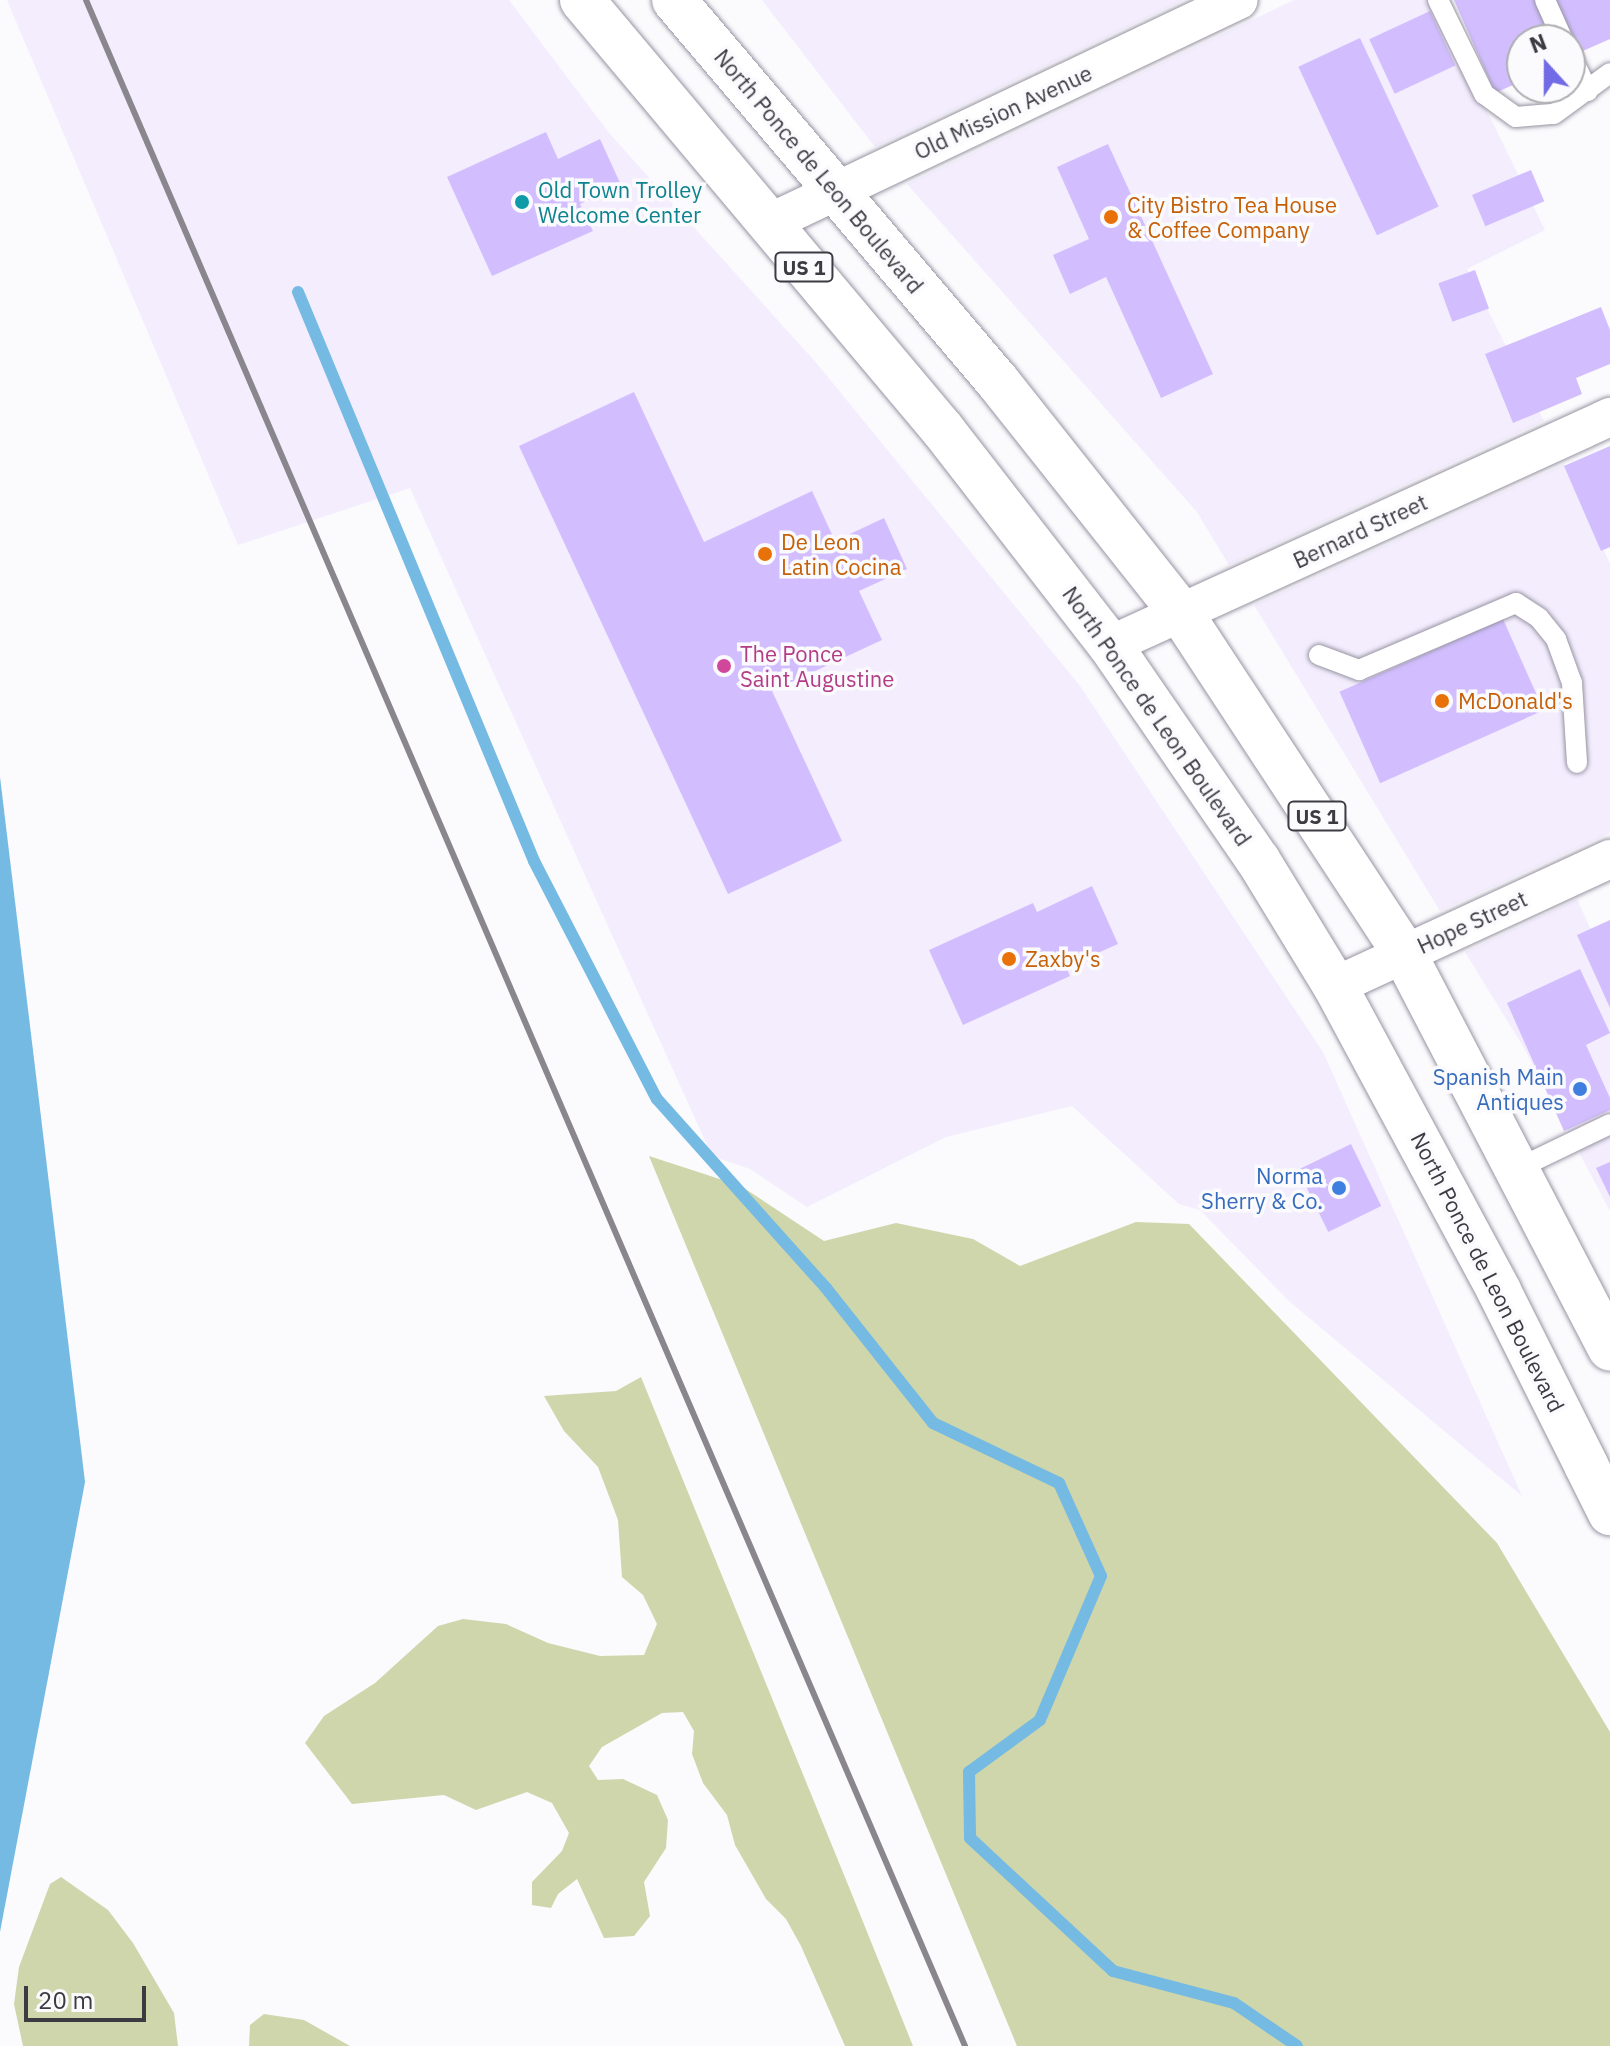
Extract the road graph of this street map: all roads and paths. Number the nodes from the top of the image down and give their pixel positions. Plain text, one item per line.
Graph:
1 (582, 0) edge
2 (674, 0) edge
3 (1239, 0) edge
4 (1438, 0) edge
5 (1545, 0) edge
6 (1556, 24) edge
7 (1610, 73) edge
8 (1586, 87) edge
9 (1588, 91) junction
10 (837, 191) junction
11 (767, 224) junction
12 (1610, 417) edge
13 (1181, 613) junction
14 (1110, 645) junction
15 (1319, 655) dead end
16 (1577, 763) dead end
17 (1610, 859) edge
18 (1404, 953) junction
19 (1335, 986) junction
20 (1610, 1124) edge
21 (1519, 1168) junction
22 (1610, 1349) edge
23 (1598, 1460) edge
24 (1610, 1513) edge

1 - 11 main road, North Ponce de Leon Boulevard / US 1
2 - 10 main road, North Ponce de Leon Boulevard / US 1
3 - 10 street, Old Mission Avenue
4 - 9 lane
5 - 6 lane
7 - 9 lane
8 - 9 lane
10 - 11 street, Old Mission Avenue
10 - 13 main road, North Ponce de Leon Boulevard / US 1
11 - 14 main road, North Ponce de Leon Boulevard / US 1
12 - 13 street, Bernard Street
13 - 14 street, Bernard Street
13 - 18 main road, North Ponce de Leon Boulevard / US 1
14 - 19 main road, North Ponce de Leon Boulevard / US 1
15 - 16 lane
17 - 18 street, Hope Street
18 - 19 street, Hope Street
18 - 21 main road, North Ponce de Leon Boulevard / US 1
19 - 23 main road, North Ponce de Leon Boulevard / US 1
20 - 21 lane
21 - 22 main road, North Ponce de Leon Boulevard / US 1
23 - 24 main road, North Ponce de Leon Boulevard / US 1

